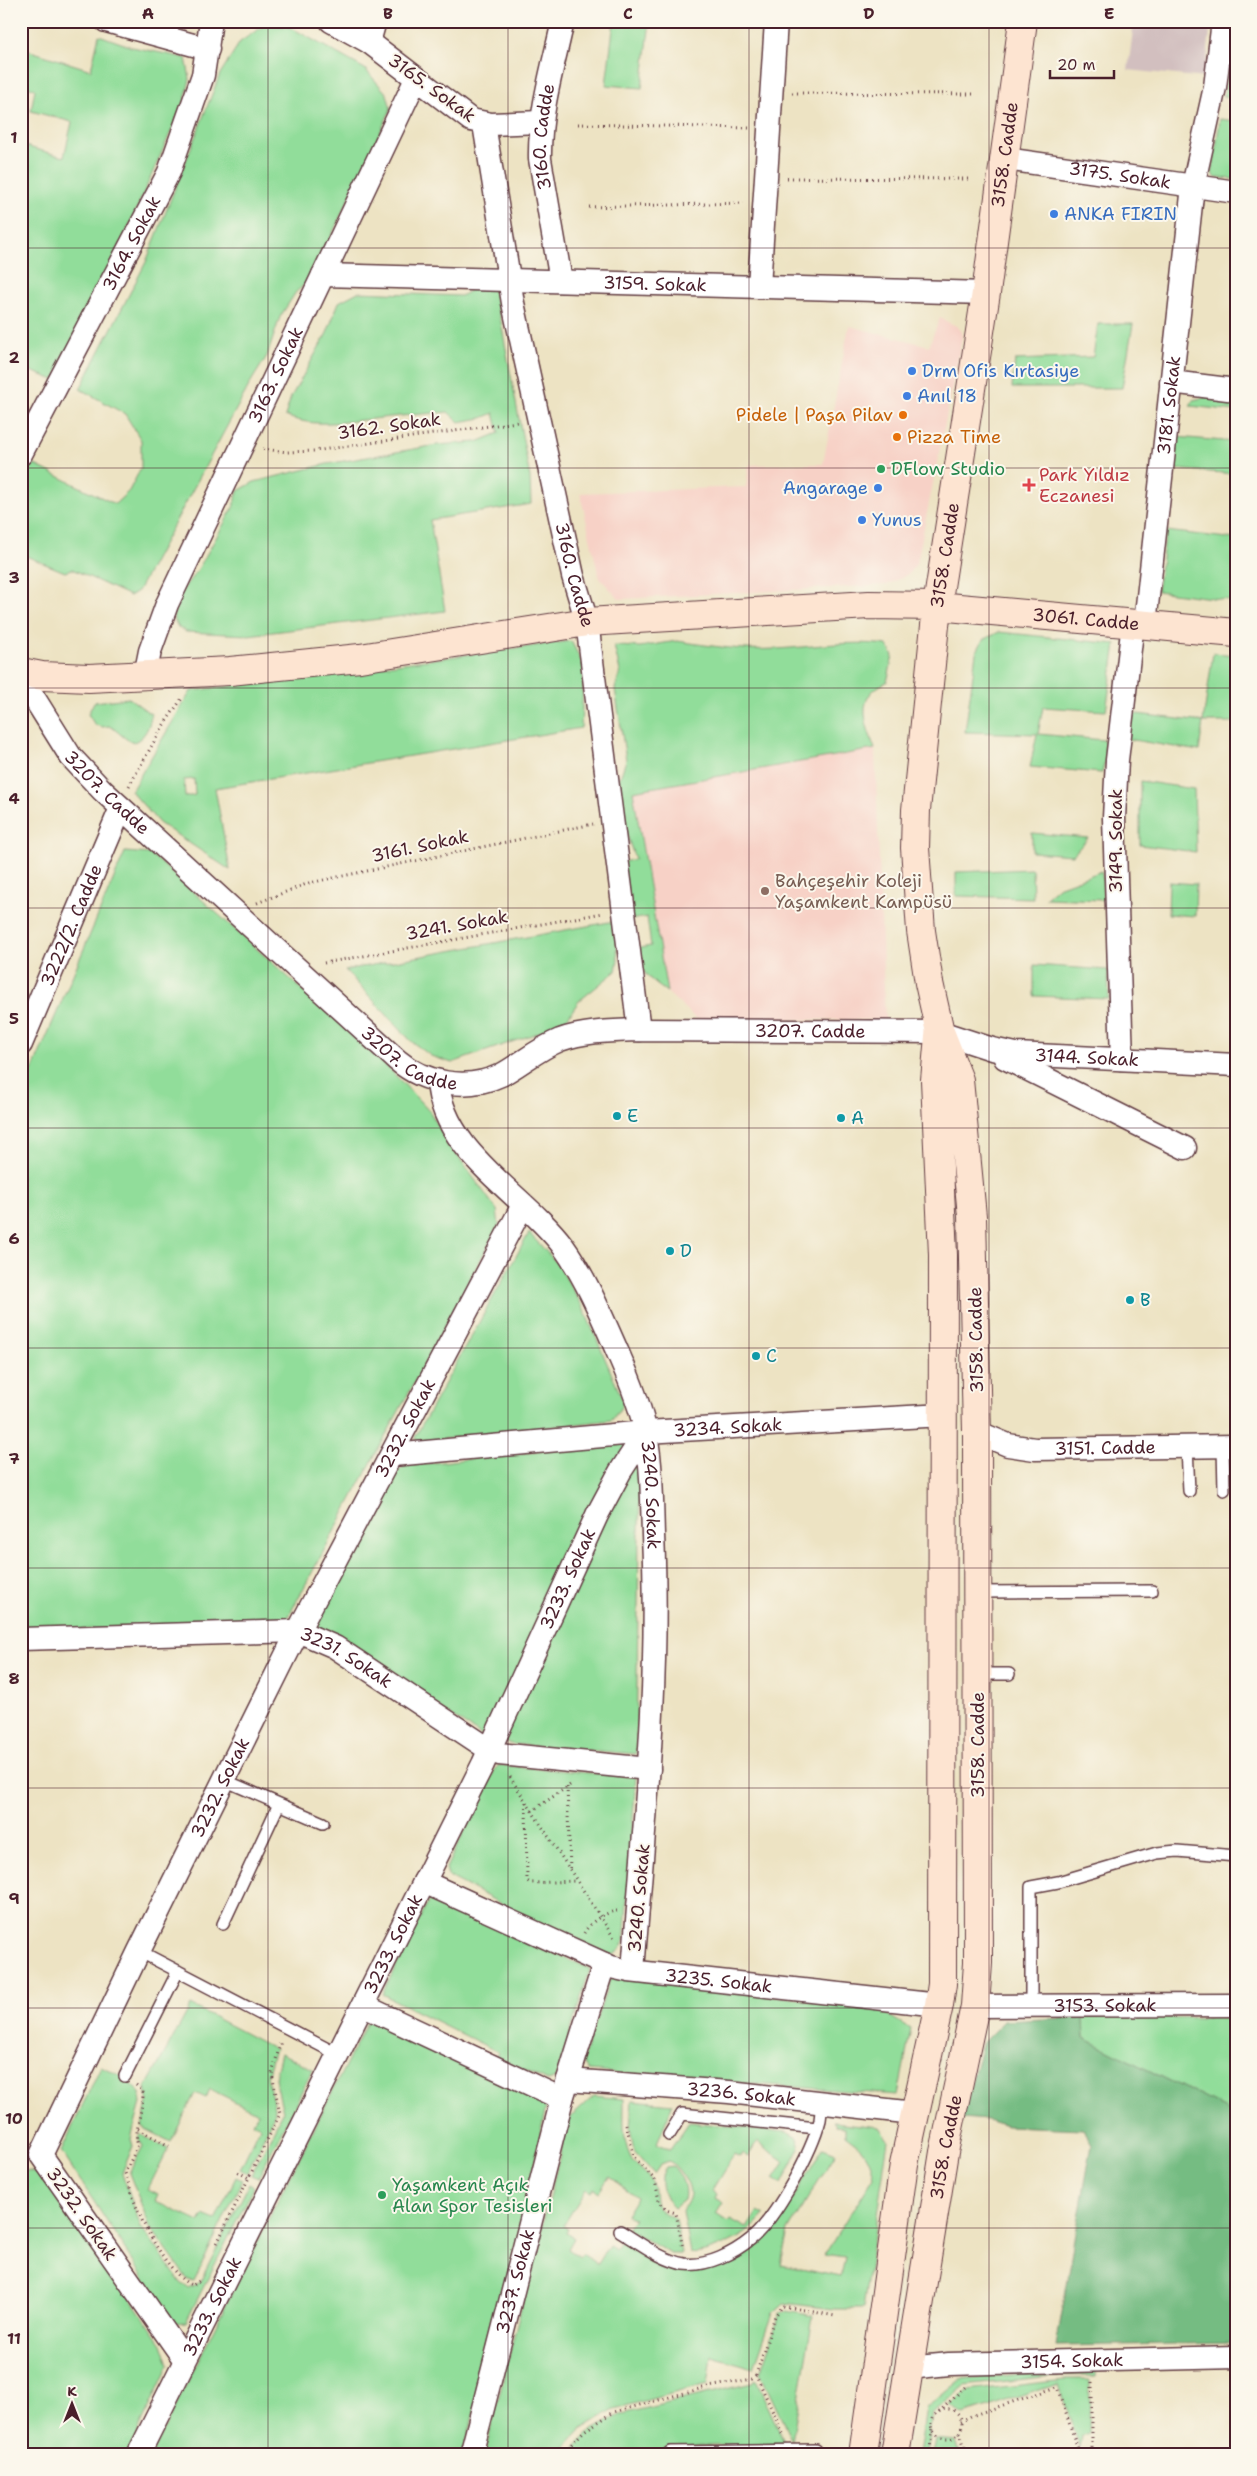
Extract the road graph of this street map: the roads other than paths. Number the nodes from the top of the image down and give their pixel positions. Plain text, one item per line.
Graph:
1 (106, 21) edge
2 (210, 21) edge
3 (331, 21) edge
4 (563, 21) edge
5 (776, 21) edge
6 (1023, 21) edge
7 (1223, 21) edge
8 (372, 32) edge
9 (208, 49) junction
10 (416, 79) junction
11 (541, 122) junction
12 (484, 124) junction
13 (1005, 159) junction
14 (1193, 186) junction
15 (1236, 192) edge
16 (323, 275) junction
17 (509, 280) junction
18 (561, 281) junction
19 (760, 287) junction
20 (986, 293) junction
21 (1171, 382) junction
22 (1236, 390) edge
23 (21, 454) edge
24 (937, 606) junction
25 (587, 622) junction
26 (1139, 623) junction
27 (1236, 633) edge
28 (21, 672) edge
29 (145, 676) junction
30 (21, 677) edge
31 (121, 808) junction
32 (639, 1030) junction
33 (940, 1032) junction
34 (21, 1044) edge
35 (980, 1045) junction
36 (1122, 1059) junction
37 (1236, 1065) edge
38 (438, 1081) junction
39 (1185, 1148) dead end
40 (523, 1205) junction
41 (943, 1415) junction
42 (646, 1432) junction
43 (977, 1432) junction
44 (1229, 1446) edge
45 (1187, 1447) junction
46 (393, 1455) junction
47 (1224, 1490) dead end
48 (1189, 1491) dead end
49 (1152, 1591) dead end
50 (977, 1592) junction
51 (298, 1631) junction
52 (21, 1638) edge
53 (978, 1674) junction
54 (1009, 1674) dead end
55 (492, 1751) junction
56 (650, 1769) junction
57 (224, 1780) junction
58 (279, 1804) junction
59 (323, 1823) dead end
60 (1236, 1856) edge
61 (424, 1882) junction
62 (223, 1924) dead end
63 (139, 1951) junction
64 (604, 1964) junction
65 (633, 1970) junction
66 (178, 1971) junction
67 (939, 2005) junction
68 (1236, 2005) edge
69 (364, 2006) junction
70 (975, 2006) junction
71 (1031, 2006) junction
72 (339, 2055) junction
73 (125, 2076) road end
74 (565, 2090) junction
75 (822, 2101) junction
76 (914, 2113) junction
77 (817, 2128) junction
78 (669, 2135) dead end
79 (31, 2155) edge
80 (620, 2231) dead end
81 (1236, 2357) edge
82 (184, 2359) junction
83 (908, 2368) junction
84 (816, 2450) dead end
85 (138, 2455) edge
86 (471, 2455) edge
87 (667, 2455) edge
88 (863, 2455) edge
89 (895, 2455) edge

1 - 9 street
2 - 9 street, 3164. Sokak
3 - 8 street, 3165. Sokak
4 - 11 street, 3160. Cadde
5 - 19 street
6 - 13 street, 3158. Cadde
7 - 14 street, 3181. Sokak
8 - 10 street, 3165. Sokak
9 - 23 street, 3164. Sokak
10 - 12 street, 3165. Sokak
10 - 16 street, 3163. Sokak
11 - 12 street, 3165. Sokak
11 - 18 street, 3160. Cadde
12 - 17 street, 3160. Cadde
13 - 14 street, 3175. Sokak
13 - 20 street, 3158. Cadde
14 - 15 street, 3175. Sokak
14 - 21 street, 3181. Sokak
16 - 17 street, 3159. Sokak
16 - 29 street, 3163. Sokak
17 - 18 street, 3159. Sokak
17 - 25 street, 3160. Cadde
18 - 19 street, 3159. Sokak
19 - 20 street, 3159. Sokak
20 - 24 street, 3158. Cadde
21 - 22 street
21 - 26 street, 3181. Sokak
24 - 25 street, 3061. Cadde
24 - 26 street, 3061. Cadde
24 - 33 street, 3158. Cadde
25 - 29 street, 3061. Cadde
25 - 32 street, 3160. Cadde
26 - 27 street, 3061. Cadde
26 - 36 street, 3149. Sokak
28 - 29 street, 3061. Cadde
30 - 31 street, 3207. Cadde
31 - 34 street, 3222/2. Cadde
31 - 38 street, 3207. Cadde
32 - 33 street, 3207. Cadde
32 - 38 street, 3207. Cadde
33 - 35 street, 3144. Sokak
33 - 41 street, 3158. Cadde
33 - 43 street, 3158. Cadde
35 - 36 street, 3144. Sokak
35 - 39 street
36 - 37 street, 3144. Sokak
38 - 40 street, 3240. Sokak
40 - 42 street, 3240. Sokak
40 - 46 street, 3232. Sokak
41 - 42 street, 3234. Sokak
41 - 43 street
41 - 67 street, 3158. Cadde
42 - 46 street, 3234. Sokak
42 - 55 street, 3233. Sokak
42 - 56 street, 3240. Sokak
43 - 45 street, 3151. Cadde
43 - 50 street, 3158. Cadde
44 - 45 street, 3151. Cadde
44 - 47 lane
45 - 48 lane
46 - 51 street, 3232. Sokak
49 - 50 lane
50 - 53 street, 3158. Cadde
51 - 52 street, 3231. Sokak
51 - 55 street, 3231. Sokak
51 - 57 street, 3232. Sokak
53 - 54 lane
53 - 70 street, 3158. Cadde
55 - 56 street, 3231. Sokak
55 - 61 street, 3233. Sokak
56 - 65 street, 3240. Sokak
57 - 58 lane
57 - 63 street, 3232. Sokak
58 - 59 lane
58 - 62 lane
60 - 71 lane
61 - 64 street, 3235. Sokak
61 - 69 street, 3233. Sokak
63 - 66 lane
63 - 79 street, 3232. Sokak
64 - 65 street, 3235. Sokak
64 - 74 street, 3237. Sokak
65 - 67 street, 3235. Sokak
66 - 72 lane
66 - 73 lane
67 - 70 street
67 - 76 street, 3158. Cadde
68 - 71 street, 3153. Sokak
69 - 72 street, 3233. Sokak
69 - 74 street, 3236. Sokak
70 - 71 street, 3153. Sokak
70 - 83 street, 3158. Cadde
72 - 82 street, 3233. Sokak
74 - 75 street, 3236. Sokak
74 - 86 street, 3237. Sokak
75 - 76 street, 3236. Sokak
75 - 77 lane
76 - 88 street, 3158. Cadde
77 - 78 lane
77 - 80 lane
79 - 82 street, 3232. Sokak
81 - 83 street, 3154. Sokak
82 - 85 street, 3233. Sokak
83 - 89 street, 3158. Cadde
84 - 87 lane

